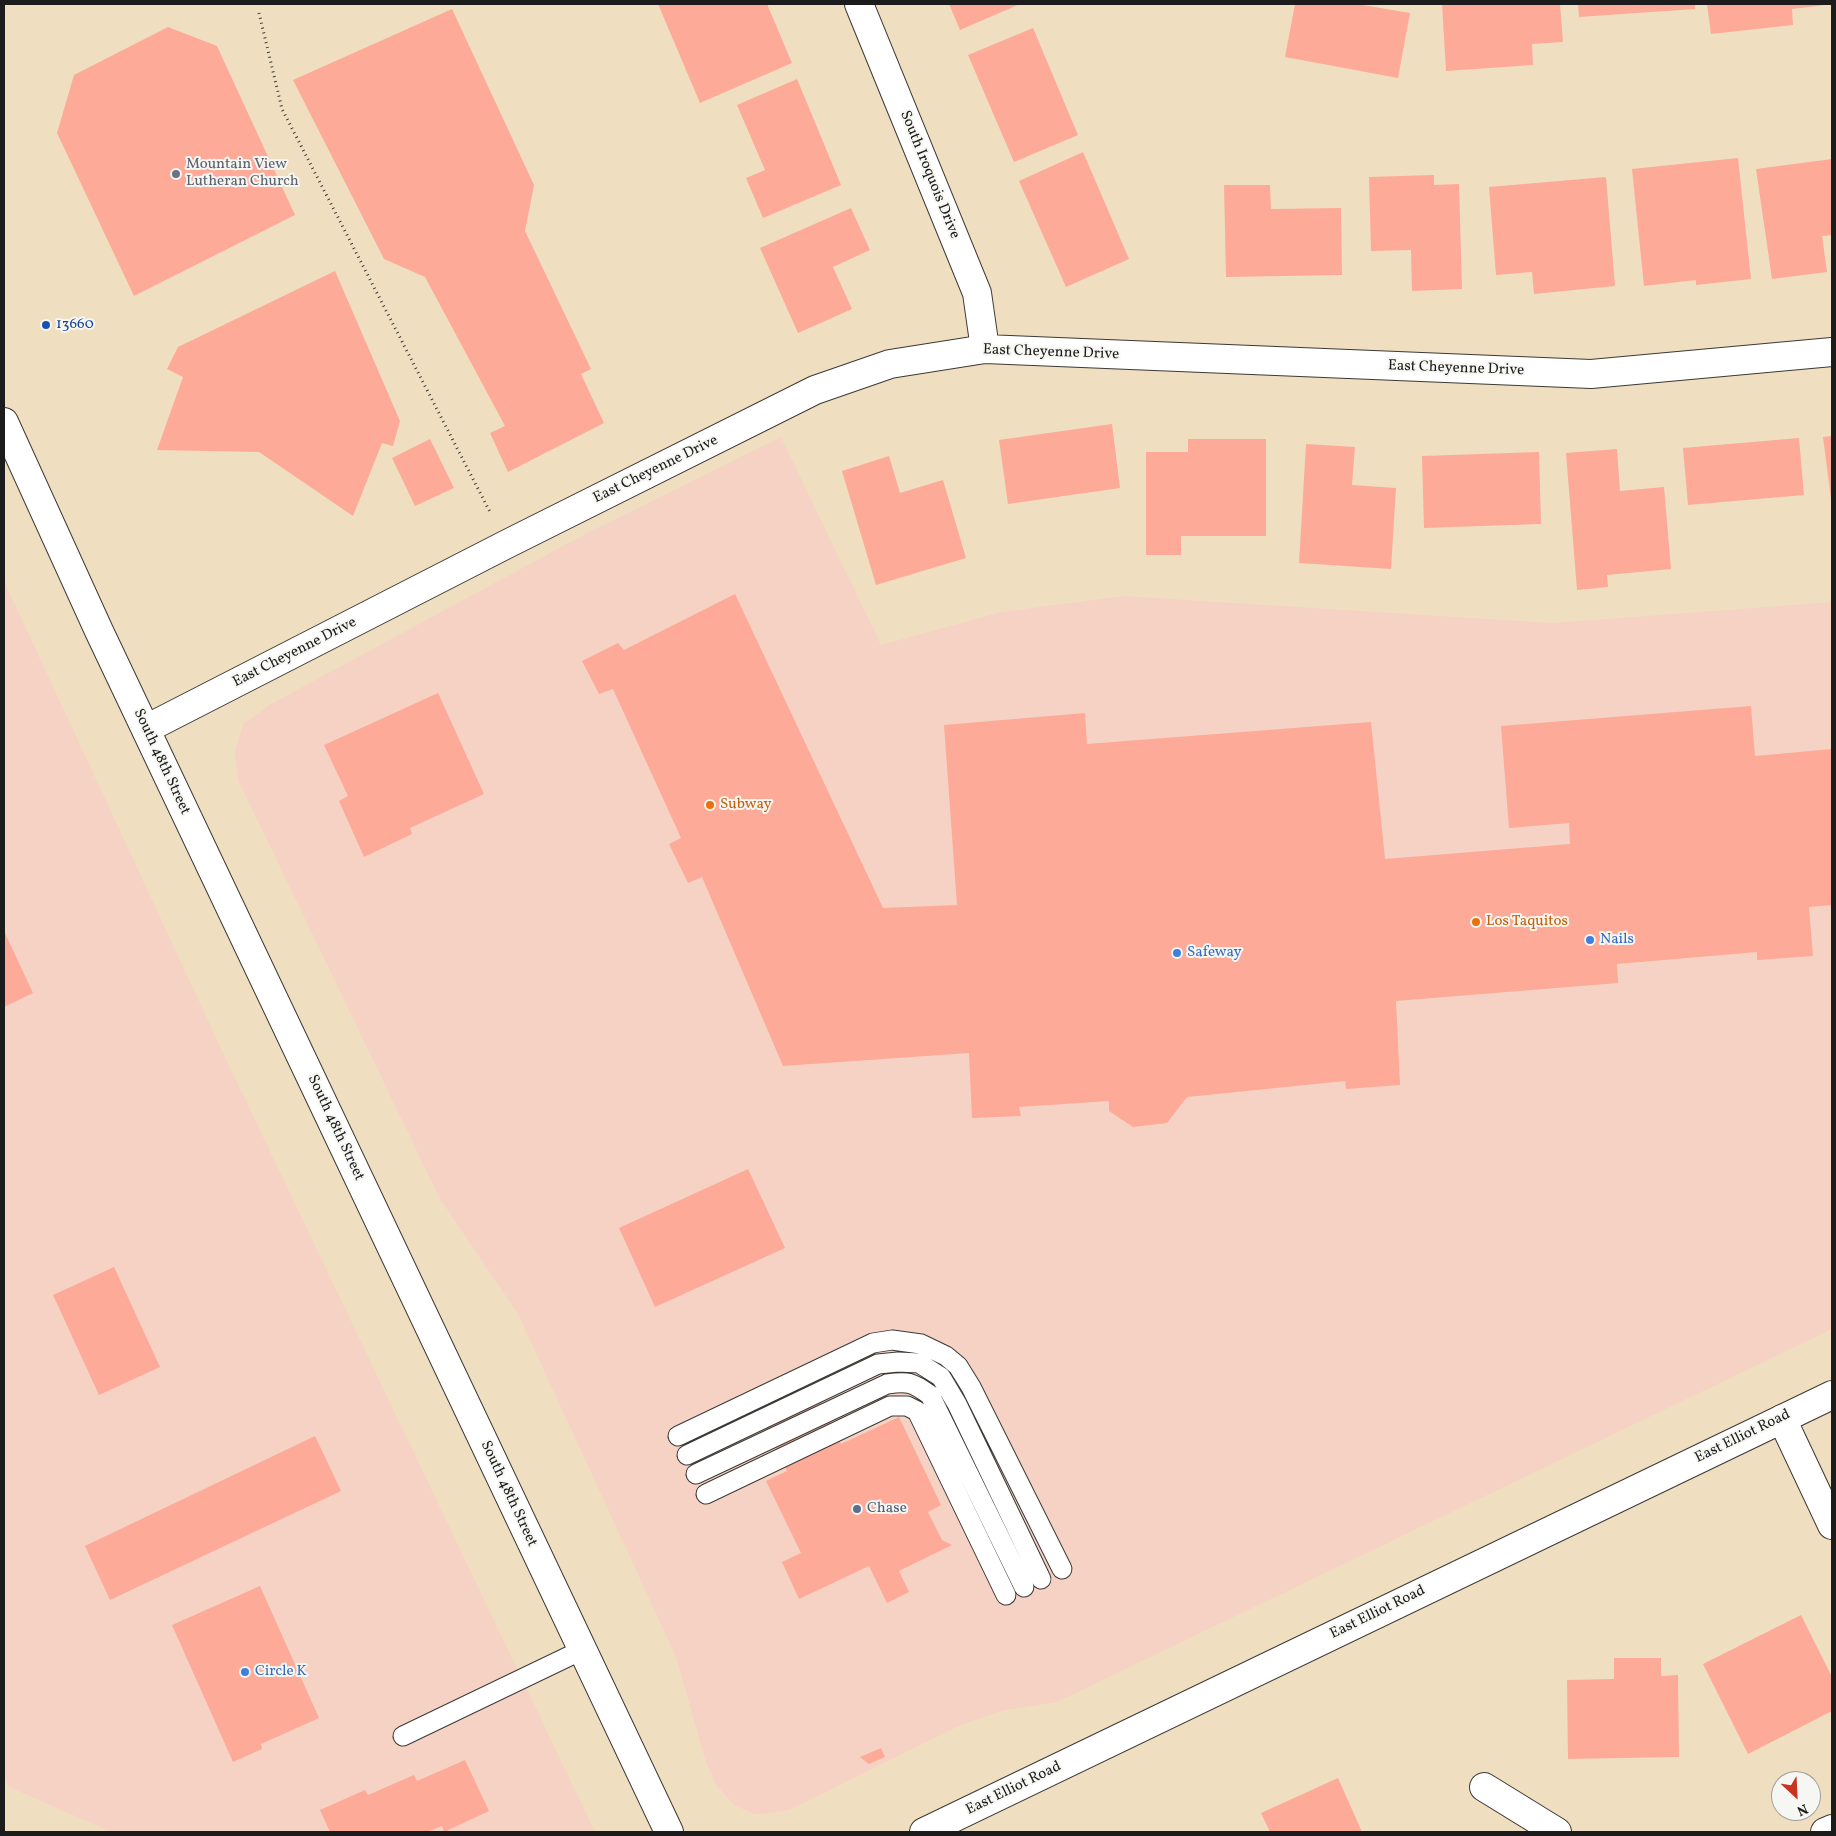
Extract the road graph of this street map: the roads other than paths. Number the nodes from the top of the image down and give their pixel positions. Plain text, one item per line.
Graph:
1 (859, 4) edge
2 (985, 349) junction
3 (1832, 352) edge
4 (4, 422) edge
5 (146, 729) junction
6 (1832, 1395) edge
7 (1782, 1419) junction
8 (678, 1436) dead end
9 (687, 1455) dead end
10 (696, 1474) dead end
11 (706, 1494) dead end
12 (1832, 1525) edge
13 (1062, 1569) dead end
14 (1006, 1596) dead end
15 (582, 1650) junction
16 (404, 1736) dead end
17 (1484, 1788) dead end
18 (1832, 1829) edge
19 (669, 1832) edge
20 (924, 1832) edge
21 (1557, 1832) edge
22 (1825, 1832) edge

1 - 2 main road, South Iroquois Drive
2 - 3 main road, East Cheyenne Drive
2 - 5 main road, East Cheyenne Drive
4 - 5 main road, South 48th Street
5 - 15 main road, South 48th Street
6 - 7 main road, East Elliot Road
7 - 12 main road
7 - 20 main road, East Elliot Road
8 - 13 lane
9 - 10 lane
11 - 14 lane
15 - 16 lane
15 - 19 main road, South 48th Street
17 - 21 main road
18 - 22 main road

